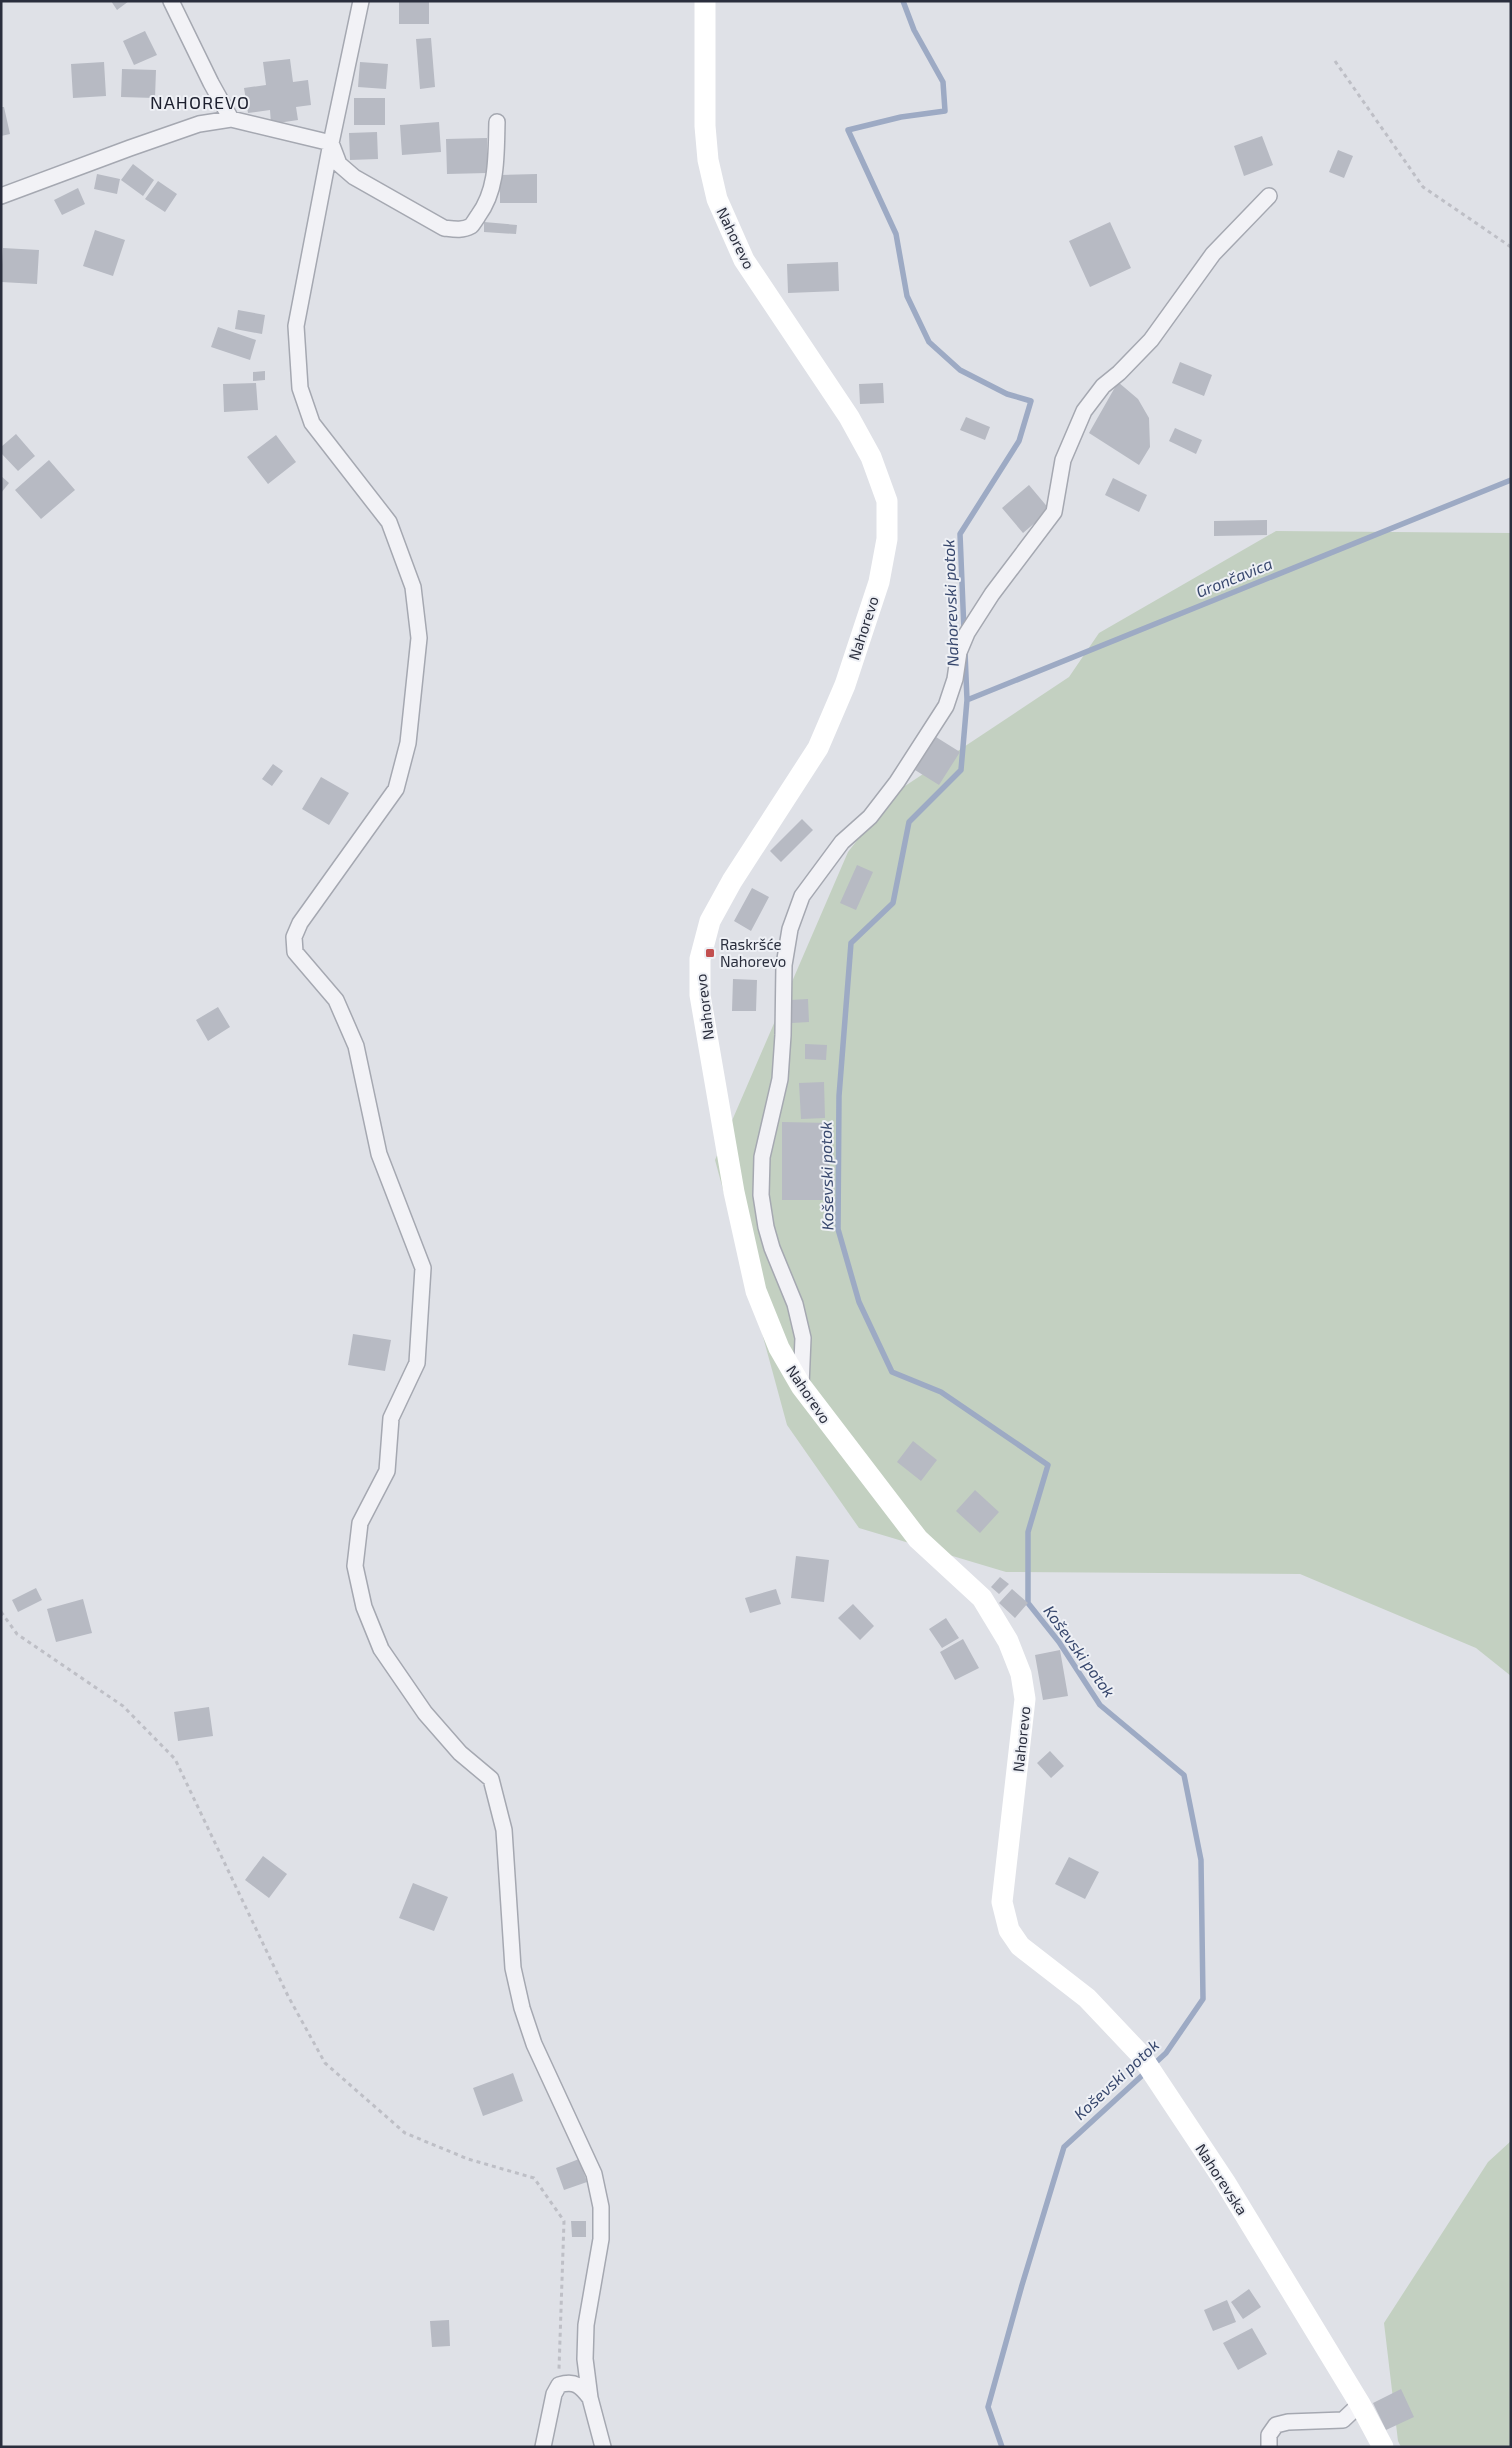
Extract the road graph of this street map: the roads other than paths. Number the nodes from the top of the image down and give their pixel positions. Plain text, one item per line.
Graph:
1 (171, 1) edge
2 (361, 1) edge
3 (704, 1) edge
4 (231, 119) junction
5 (497, 122) dead end
6 (331, 144) junction
7 (1, 196) edge
8 (1269, 196) dead end
9 (800, 1386) junction
10 (1020, 1946) joint
11 (590, 2398) junction
12 (1360, 2404) junction
13 (543, 2447) edge
14 (603, 2447) edge
15 (1268, 2447) edge
16 (1383, 2447) edge

1 - 4 street
2 - 6 street
3 - 9 street, Nahorevo
4 - 6 street
4 - 7 street
5 - 6 street
6 - 11 street
8 - 9 street
9 - 10 street, Nahorevo
10 - 12 street, Nahorevska
11 - 13 street
11 - 14 street
12 - 15 street
12 - 16 street, Nahorevska

